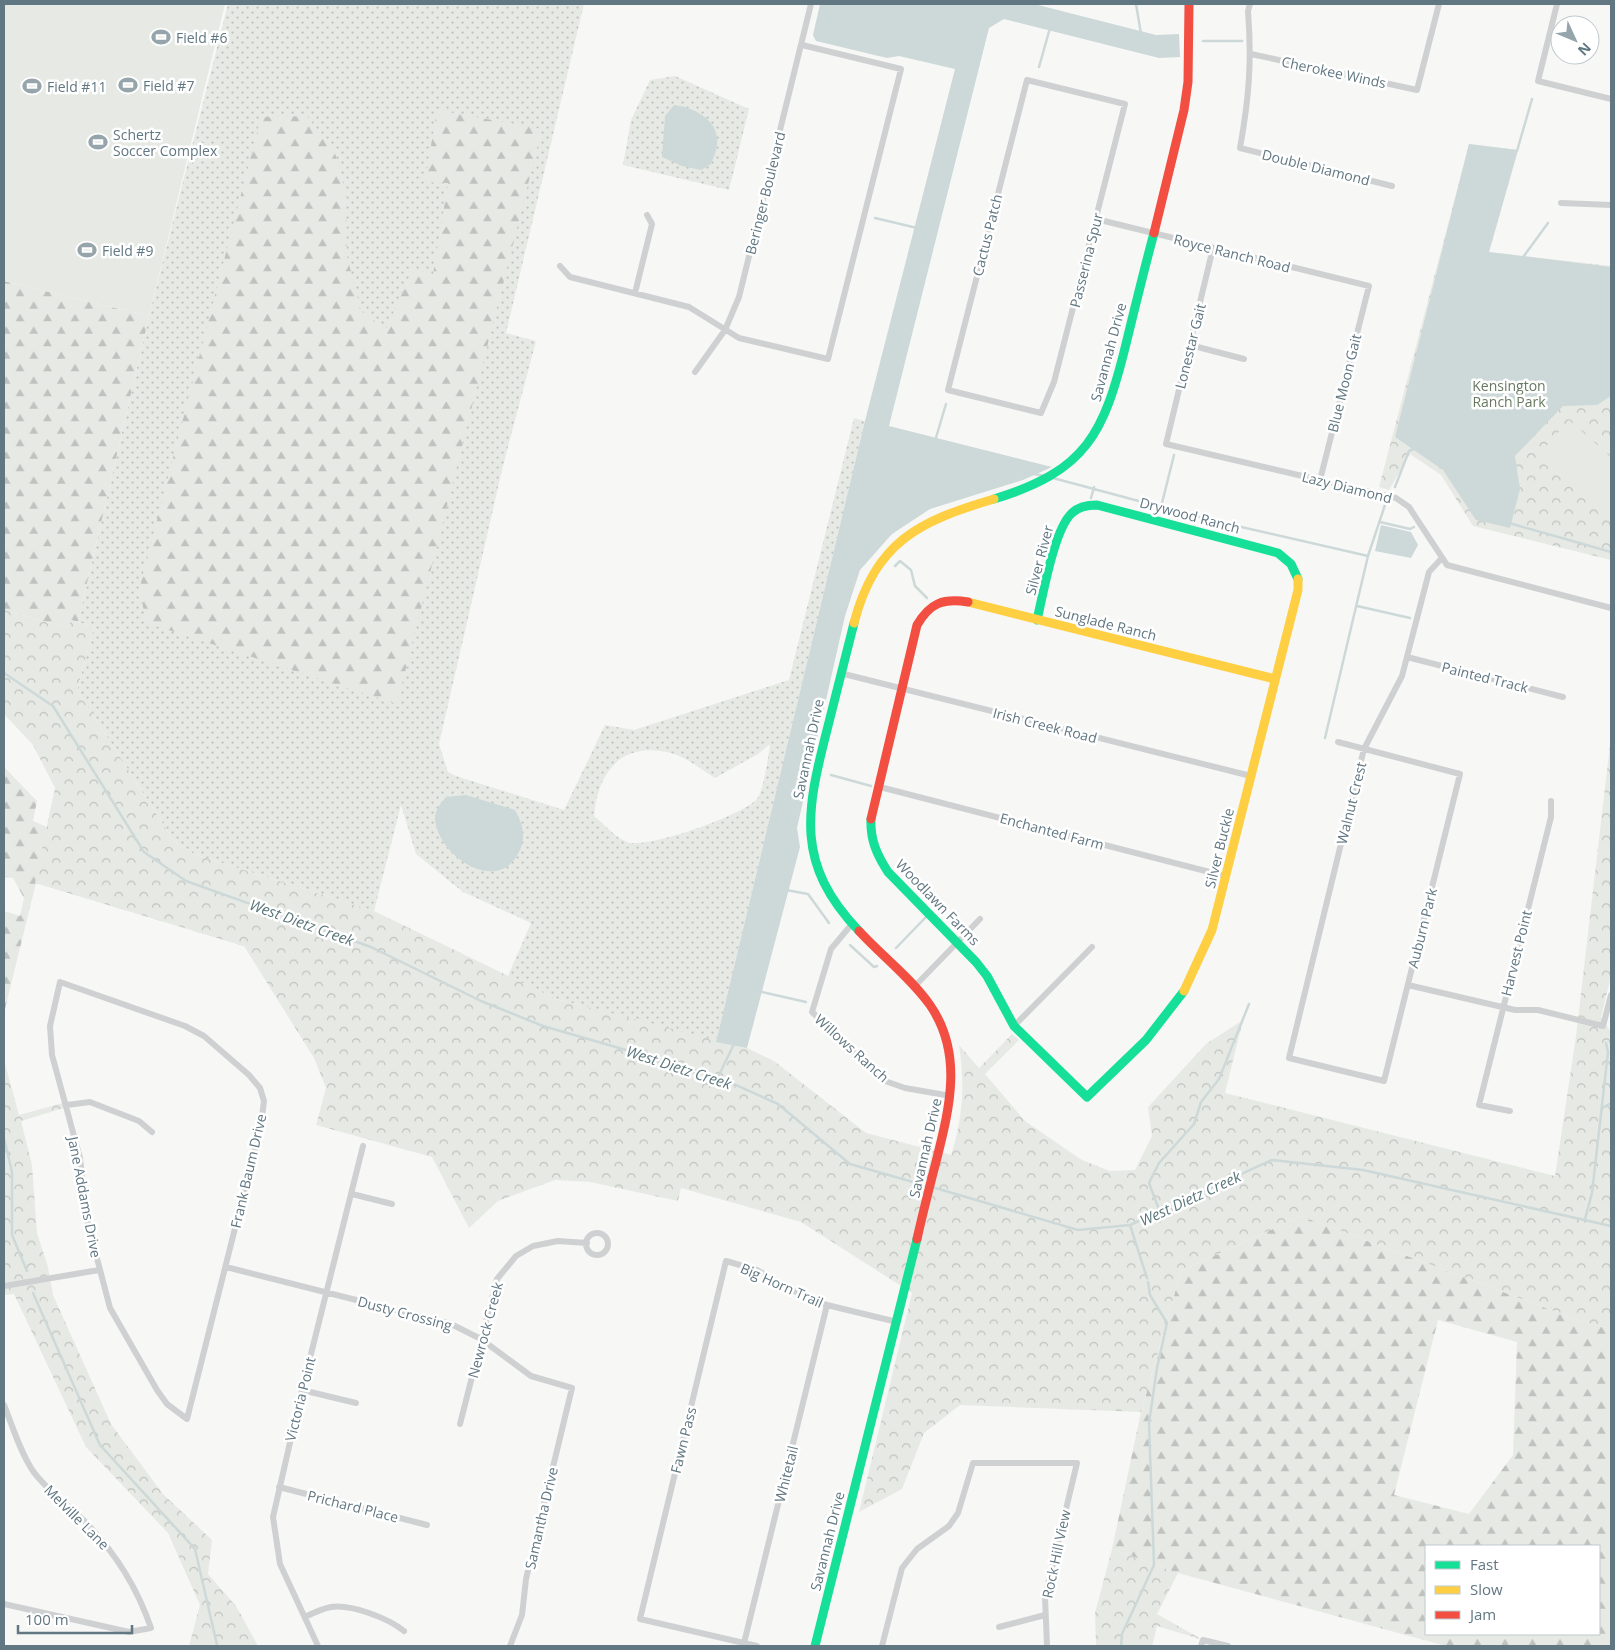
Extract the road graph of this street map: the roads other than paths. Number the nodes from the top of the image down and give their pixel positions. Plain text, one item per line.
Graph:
1 (811, 4) edge
2 (1188, 4) edge
3 (1250, 4) edge
4 (1439, 4) edge
5 (1558, 4) edge
6 (802, 45) junction
7 (1252, 54) junction
8 (1611, 100) edge
9 (1125, 104) joint
10 (1392, 186) dead end
11 (1561, 203) dead end
12 (1611, 205) edge
13 (648, 215) dead end
14 (1096, 219) junction
15 (1153, 233) junction
16 (1213, 248) junction
17 (560, 266) dead end
18 (1369, 286) joint
19 (635, 293) junction
20 (725, 330) junction
21 (1190, 345) junction
22 (1244, 359) dead end
23 (694, 372) dead end
24 (1041, 413) joint
25 (1166, 444) joint
26 (1320, 480) junction
27 (1073, 510) joint
28 (1441, 559) junction
29 (1294, 567) joint
30 (931, 606) joint
31 (1611, 608) edge
32 (1037, 620) junction
33 (1407, 657) junction
34 (840, 673) junction
35 (1275, 679) junction
36 (902, 690) junction
37 (1563, 697) dead end
38 (1338, 742) dead end
39 (1364, 749) junction
40 (1251, 776) junction
41 (880, 787) junction
42 (1551, 801) dead end
43 (1226, 876) junction
44 (980, 919) dead end
45 (851, 926) junction
46 (958, 942) junction
47 (1092, 947) dead end
48 (60, 982) joint
49 (1408, 985) junction
50 (915, 986) junction
51 (1611, 995) edge
52 (1502, 1007) junction
53 (1014, 1026) junction
54 (1384, 1081) joint
55 (951, 1096) junction
56 (1087, 1097) joint
57 (67, 1105) junction
58 (1510, 1111) dead end
59 (152, 1132) dead end
60 (363, 1146) dead end
61 (352, 1194) junction
62 (392, 1204) dead end
63 (587, 1243) dead end
64 (726, 1261) joint
65 (226, 1267) junction
66 (99, 1270) junction
67 (4, 1286) edge
68 (327, 1292) junction
69 (827, 1305) junction
70 (897, 1322) junction
71 (480, 1339) junction
72 (572, 1388) joint
73 (302, 1390) junction
74 (356, 1403) dead end
75 (4, 1405) edge
76 (187, 1419) joint
77 (460, 1424) dead end
78 (279, 1488) junction
79 (427, 1525) dead end
80 (4, 1604) edge
81 (1045, 1615) junction
82 (305, 1617) junction
83 (999, 1627) dead end
84 (404, 1632) dead end
85 (744, 1643) junction
86 (1202, 1643) edge
87 (318, 1646) edge
88 (510, 1646) edge
89 (758, 1646) edge
90 (815, 1646) edge
91 (882, 1646) edge
92 (1047, 1646) edge
93 (1228, 1646) edge

1 - 6 street, Beringer Boulevard
2 - 15 street, Savannah Drive
3 - 7 street
4 - 7 street, Cherokee Winds
5 - 8 street
6 - 20 street, Beringer Boulevard
6 - 20 street
7 - 10 street, Double Diamond
9 - 14 street, Passerina Spur
9 - 24 street, Cactus Patch
11 - 12 street
13 - 19 street
14 - 15 street, Royce Ranch Road
14 - 24 street, Passerina Spur
15 - 16 street, Royce Ranch Road
15 - 34 street, Savannah Drive
16 - 18 street, Royce Ranch Road
16 - 21 street, Lonestar Gait
17 - 19 street
18 - 26 street, Blue Moon Gait
19 - 20 street
20 - 23 street, Beringer Boulevard
21 - 22 street
21 - 25 street, Lonestar Gait
25 - 26 street, Lazy Diamond
26 - 28 street, Lazy Diamond
27 - 29 street, Drywood Ranch
27 - 32 street, Silver River
28 - 31 street
28 - 33 street, Walnut Crest
29 - 35 street, Silver Buckle
30 - 32 street, Sunglade Ranch
30 - 36 street, Woodlawn Farms
32 - 35 street, Sunglade Ranch
33 - 37 street, Painted Track
33 - 39 street, Walnut Crest
34 - 36 street, Irish Creek Road
34 - 45 street, Savannah Drive
35 - 40 street, Silver Buckle
36 - 40 street, Irish Creek Road
36 - 41 street, Woodlawn Farms
38 - 39 street
39 - 49 street, Auburn Park
39 - 54 street, Walnut Crest
40 - 43 street, Silver Buckle
41 - 43 street, Enchanted Farm
41 - 46 street, Woodlawn Farms
42 - 52 street, Harvest Point
43 - 56 street, Silver Buckle
44 - 46 street
45 - 50 street, Savannah Drive
45 - 55 street, Willows Ranch
46 - 50 street
46 - 53 street, Woodlawn Farms
47 - 53 street
48 - 57 street, Jane Addams Drive
48 - 65 street, Frank Baum Drive
49 - 52 street
49 - 54 street, Auburn Park
50 - 55 street, Savannah Drive
51 - 52 street
52 - 58 street, Harvest Point
53 - 56 street, Woodlawn Farms
55 - 70 street, Savannah Drive
57 - 59 street
57 - 66 street, Jane Addams Drive
60 - 61 street, Victoria Point
61 - 62 street
61 - 68 street, Victoria Point
63 - 71 street, Newrock Creek
64 - 69 street, Big Horn Trail
64 - 85 street, Fawn Pass
65 - 68 street, Dusty Crossing
65 - 76 street, Frank Baum Drive
66 - 67 street
66 - 76 street, Jane Addams Drive
68 - 71 street, Dusty Crossing
68 - 73 street, Victoria Point
69 - 70 street, Big Horn Trail
69 - 85 street, Whitetail
70 - 90 street, Savannah Drive
71 - 72 street, Dusty Crossing
71 - 77 street, Newrock Creek
72 - 88 street, Samantha Drive
73 - 74 street
73 - 78 street, Victoria Point
75 - 80 street, Melville Lane
78 - 79 street, Prichard Place
78 - 82 street, Victoria Point
81 - 83 street
81 - 91 street, Rock Hill View
81 - 92 street, Rock Hill View
82 - 84 street
82 - 87 street, Victoria Point
85 - 89 street
86 - 93 street

